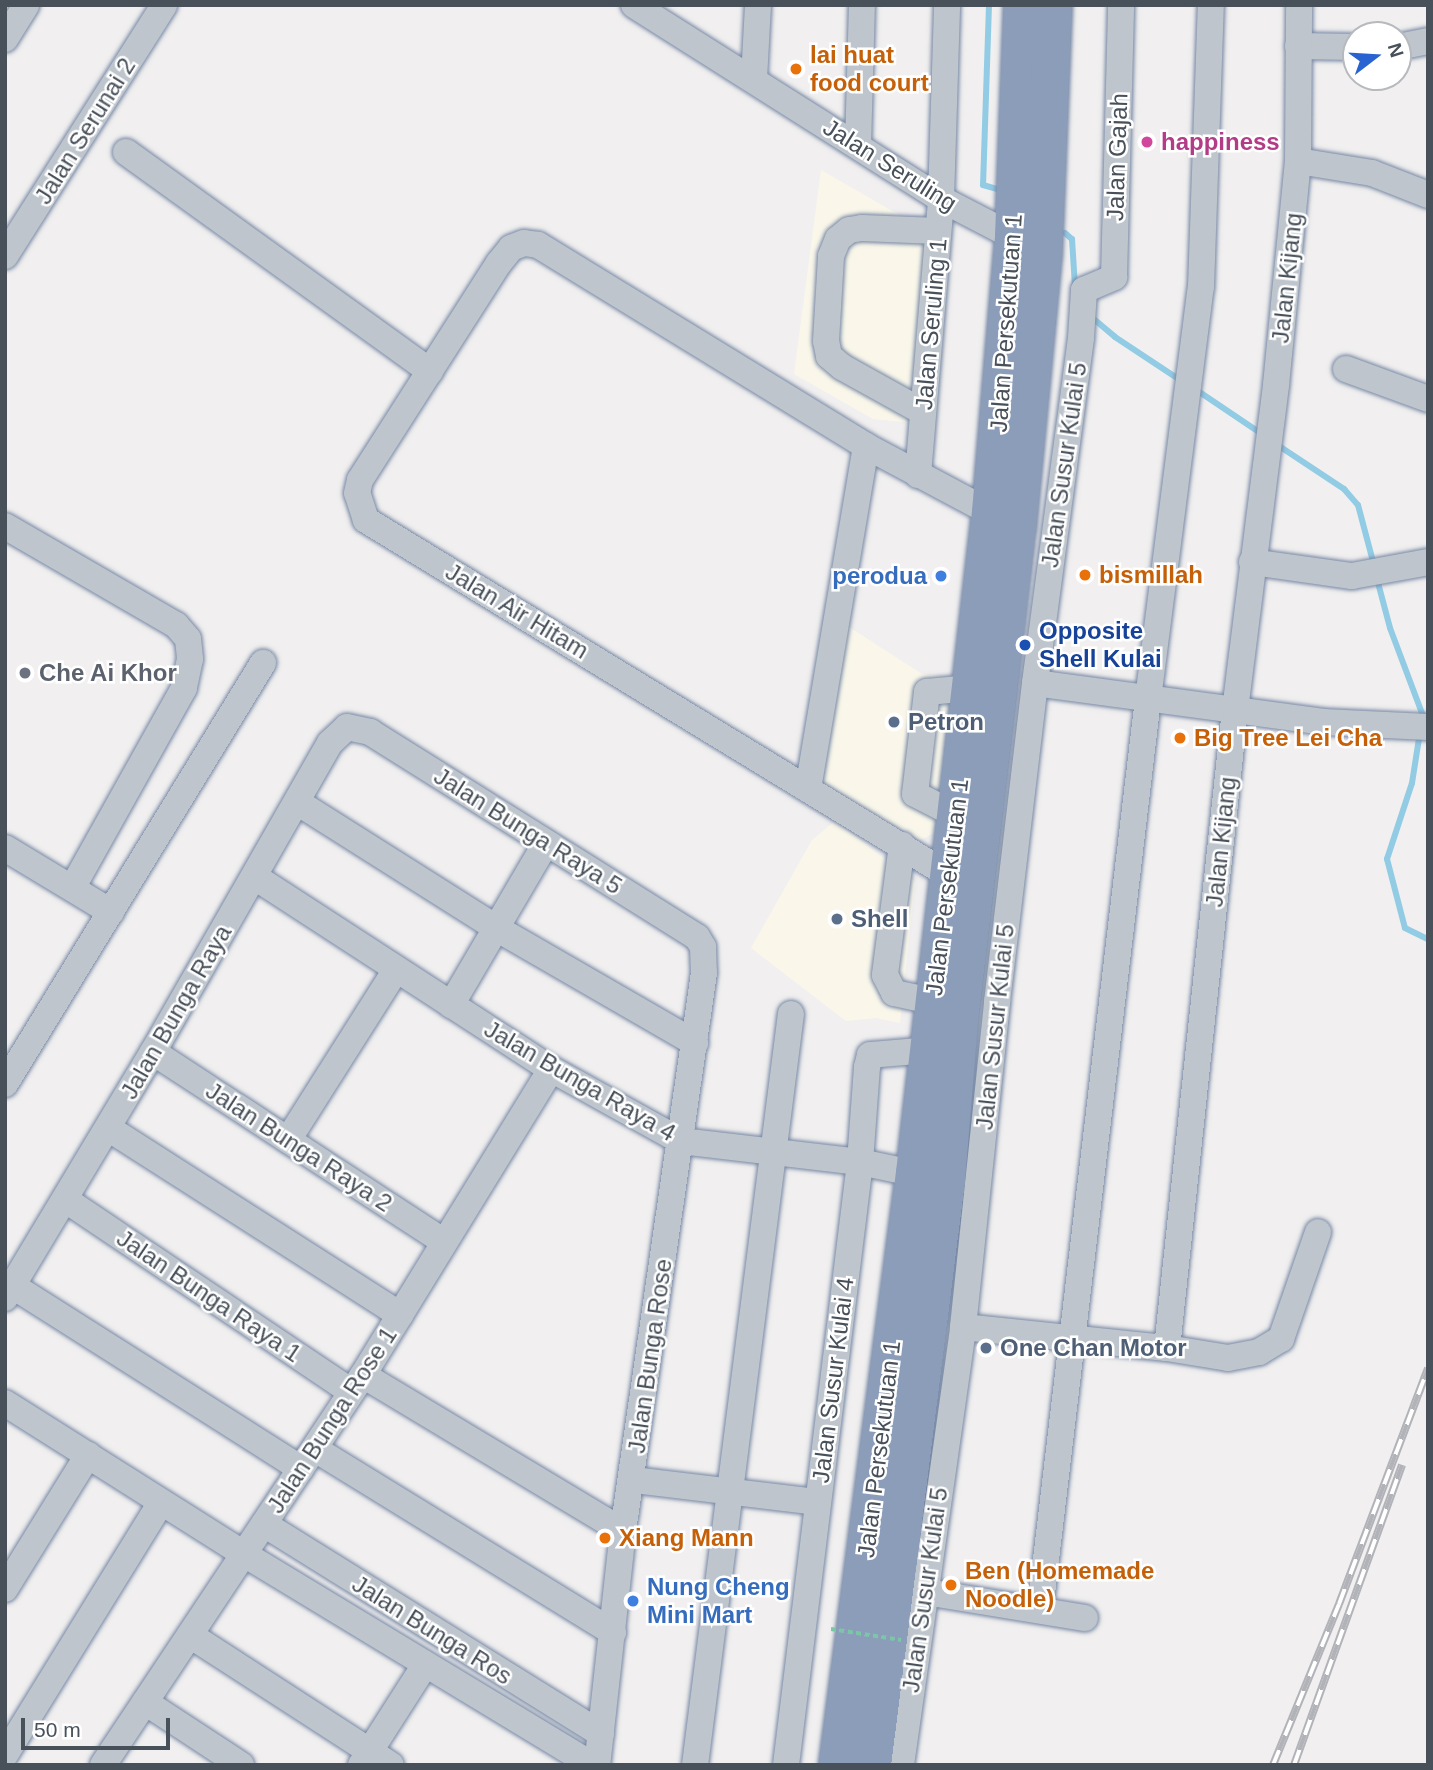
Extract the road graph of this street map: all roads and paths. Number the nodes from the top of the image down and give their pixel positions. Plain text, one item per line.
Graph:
1 (26, 5) edge
2 (164, 5) edge
3 (634, 5) edge
4 (758, 5) edge
5 (862, 5) edge
6 (947, 5) edge
7 (1023, 5) edge
8 (1053, 5) edge
9 (1121, 5) edge
10 (1211, 5) edge
11 (1299, 5) edge
12 (5, 38) edge
13 (1298, 46) junction
14 (1342, 47) edge
15 (754, 79) junction
16 (858, 146) junction
17 (127, 152) dead end
18 (1298, 161) junction
19 (1428, 195) edge
20 (941, 200) junction
21 (938, 231) junction
22 (1028, 244) junction
23 (5, 256) edge
24 (1084, 290) joint
25 (1346, 369) dead end
26 (430, 371) junction
27 (1428, 398) edge
28 (923, 412) junction
29 (866, 446) junction
30 (918, 475) junction
31 (1004, 520) junction
32 (5, 526) edge
33 (1252, 562) junction
34 (1425, 563) edge
35 (264, 663) dead end
36 (1035, 683) junction
37 (1148, 699) junction
38 (1235, 710) junction
39 (347, 727) joint
40 (1420, 727) edge
41 (808, 789) junction
42 (297, 802) junction
43 (546, 843) junction
44 (902, 845) junction
45 (5, 848) edge
46 (255, 877) junction
47 (963, 883) junction
48 (72, 888) junction
49 (111, 912) junction
50 (496, 928) junction
51 (703, 947) joint
52 (396, 970) junction
53 (933, 1001) junction
54 (451, 1005) junction
55 (791, 1014) dead end
56 (695, 1043) junction
57 (930, 1050) junction
58 (153, 1052) junction
59 (551, 1069) junction
60 (5, 1084) edge
61 (108, 1128) junction
62 (288, 1140) junction
63 (681, 1141) junction
64 (775, 1152) junction
65 (860, 1162) junction
66 (930, 1177) junction
67 (66, 1200) junction
68 (1318, 1232) dead end
69 (445, 1242) junction
70 (9, 1292) edge
71 (400, 1315) junction
72 (963, 1327) junction
73 (1073, 1338) junction
74 (1167, 1348) junction
75 (358, 1384) junction
76 (5, 1403) edge
77 (88, 1455) junction
78 (308, 1459) junction
79 (633, 1480) junction
80 (731, 1492) junction
81 (160, 1502) junction
82 (818, 1502) junction
83 (264, 1524) junction
84 (623, 1531) junction
85 (244, 1554) junction
86 (5, 1589) edge
87 (926, 1592) junction
88 (1040, 1611) junction
89 (1085, 1618) dead end
90 (831, 1629) dead end
91 (613, 1632) junction
92 (190, 1635) junction
93 (901, 1640) dead end
94 (425, 1665) junction
95 (145, 1702) junction
96 (601, 1734) junction
97 (5, 1755) edge
98 (374, 1760) edge
99 (103, 1765) edge
100 (241, 1765) edge
101 (595, 1765) edge
102 (695, 1765) edge
103 (786, 1765) edge
104 (838, 1765) edge
105 (872, 1765) edge
106 (901, 1765) edge

1 - 12 street
2 - 23 street, Jalan Serunai 2
3 - 15 street, Jalan Seruling
4 - 15 street
5 - 16 street
6 - 20 street, Jalan Seruling 1
7 - 22 highway, Jalan Persekutuan 1
8 - 22 highway, Jalan Persekutuan 1
9 - 24 street, Jalan Gajah
10 - 37 street
11 - 13 street, Jalan Kijang
13 - 14 street
13 - 18 street, Jalan Kijang
15 - 16 street, Jalan Seruling
16 - 20 street, Jalan Seruling
17 - 26 street
18 - 19 street
18 - 33 street, Jalan Kijang
20 - 21 street, Jalan Seruling 1
20 - 22 street, Jalan Seruling
21 - 28 street, Jalan Seruling 1
21 - 28 street
22 - 31 highway, Jalan Persekutuan 1
24 - 36 street, Jalan Susur Kulai 5
25 - 27 street
26 - 29 street, Jalan Air Hitam
26 - 41 street, Jalan Air Hitam
28 - 30 street, Jalan Seruling 1
29 - 30 street, Jalan Air Hitam
29 - 41 street
30 - 31 street, Jalan Air Hitam
31 - 47 highway, Jalan Persekutuan 1
31 - 47 highway, Jalan Persekutuan 1
32 - 48 street
33 - 34 street
33 - 38 street, Jalan Kijang
35 - 49 street
36 - 37 street
36 - 72 street, Jalan Susur Kulai 5
37 - 38 street
37 - 73 street
38 - 40 street
38 - 74 street, Jalan Kijang
39 - 42 street, Jalan Bunga Raya
39 - 43 street, Jalan Bunga Raya 5
41 - 44 street, Jalan Air Hitam
42 - 46 street, Jalan Bunga Raya
42 - 50 street
43 - 50 street
43 - 51 street, Jalan Bunga Raya 5
44 - 47 street, Jalan Air Hitam
44 - 53 street
45 - 48 street
46 - 52 street, Jalan Bunga Raya 4
46 - 58 street, Jalan Bunga Raya
47 - 53 highway, Jalan Persekutuan 1
47 - 66 highway, Jalan Persekutuan 1
48 - 49 street
49 - 60 street
50 - 54 street
50 - 56 street
51 - 56 street, Jalan Bunga Rose
52 - 54 street, Jalan Bunga Raya 4
52 - 62 street
53 - 57 highway, Jalan Persekutuan 1
54 - 59 street, Jalan Bunga Raya 4
55 - 64 street
56 - 63 street, Jalan Bunga Rose
57 - 65 street, Jalan Susur Kulai 4
57 - 66 highway, Jalan Persekutuan 1
58 - 61 street, Jalan Bunga Raya
58 - 62 street, Jalan Bunga Raya 2
59 - 63 street, Jalan Bunga Raya 4
59 - 69 street, Jalan Bunga Rose 1
61 - 67 street, Jalan Bunga Raya
61 - 71 street
62 - 69 street, Jalan Bunga Raya 2
63 - 64 street, Jalan Bunga Raya 4
63 - 79 street, Jalan Bunga Rose
64 - 65 street, Jalan Bunga Raya 4
64 - 80 street
65 - 66 street, Jalan Bunga Raya 4
65 - 82 street, Jalan Susur Kulai 4
66 - 104 highway, Jalan Persekutuan 1
66 - 105 highway, Jalan Persekutuan 1
67 - 70 street, Jalan Bunga Raya
67 - 75 street, Jalan Bunga Raya 1
68 - 74 street
69 - 71 street, Jalan Bunga Rose 1
70 - 78 street
71 - 75 street, Jalan Bunga Rose 1
72 - 73 street
72 - 87 street, Jalan Susur Kulai 5
73 - 74 street
73 - 88 street
75 - 78 street, Jalan Bunga Rose 1
75 - 84 street, Jalan Bunga Raya 1
76 - 77 street, Jalan Bunga Rose
77 - 81 street, Jalan Bunga Rose
77 - 86 street
78 - 83 street, Jalan Bunga Rose 1
78 - 91 street
79 - 80 street
79 - 84 street, Jalan Bunga Rose
80 - 82 street
80 - 102 street
81 - 85 street, Jalan Bunga Rose
81 - 97 street
82 - 103 street, Jalan Susur Kulai 4
83 - 85 street, Jalan Bunga Rose 1
83 - 96 street, Jalan Bunga Ros
84 - 91 street, Jalan Bunga Rose
85 - 92 street, Jalan Bunga Rose 1
85 - 94 street, Jalan Bunga Rose
87 - 88 street
87 - 106 street, Jalan Susur Kulai 5
88 - 89 street
90 - 93 path, bridge
91 - 96 street, Jalan Bunga Rose
92 - 95 street, Jalan Bunga Rose 1
92 - 98 street
94 - 98 street
94 - 101 street, Jalan Bunga Rose
95 - 99 street, Jalan Bunga Rose 1
95 - 100 street
96 - 101 street, Jalan Bunga Rose

